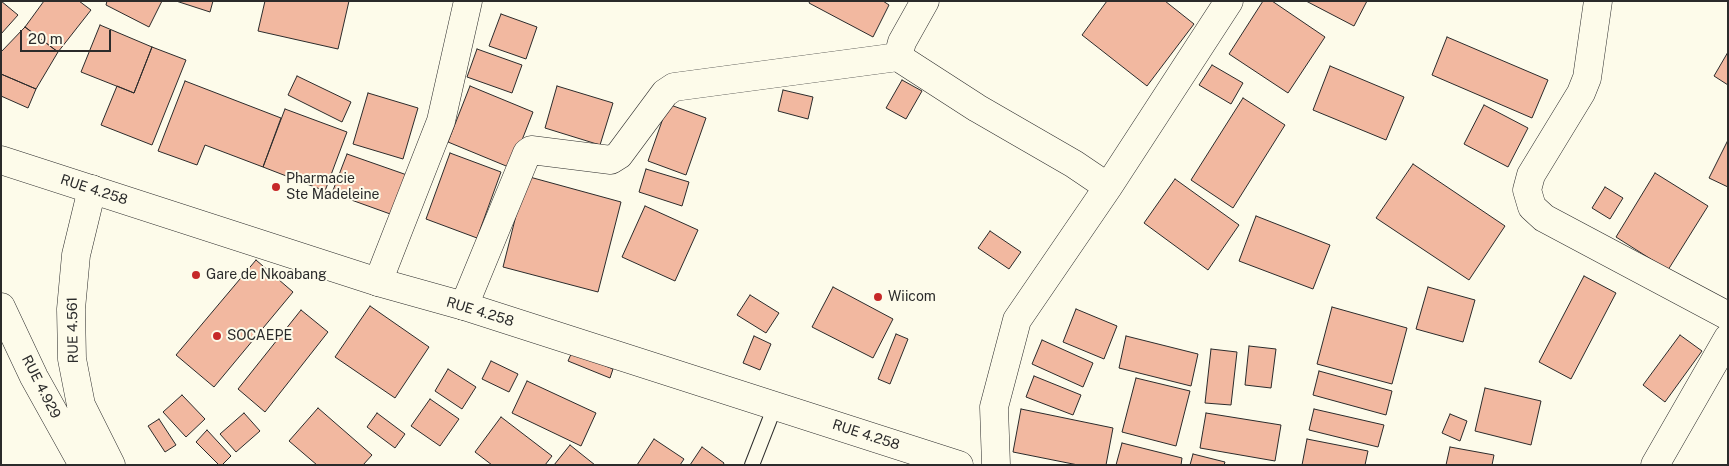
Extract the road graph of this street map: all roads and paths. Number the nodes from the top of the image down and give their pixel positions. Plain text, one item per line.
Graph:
1 (468, 1) edge
2 (925, 1) edge
3 (1229, 1) edge
4 (1598, 1) edge
5 (898, 57) junction
6 (1, 160) edge
7 (1108, 187) junction
8 (92, 188) junction
9 (378, 282) junction
10 (464, 306) junction
11 (1, 307) edge
12 (1728, 316) edge
13 (1728, 338) edge
14 (775, 406) junction
15 (955, 464) edge
16 (83, 465) edge
17 (111, 465) edge
18 (752, 465) edge
19 (996, 465) edge
20 (1655, 465) edge

1 - 9 main road
2 - 5 main road
3 - 7 main road
4 - 12 main road
5 - 7 main road
5 - 10 main road
6 - 8 main road, RUE 4.258
7 - 19 main road
8 - 9 main road, RUE 4.258
8 - 17 main road, RUE 4.561
9 - 10 main road, RUE 4.258
10 - 14 main road, RUE 4.258
11 - 16 main road, RUE 4.929
13 - 20 main road
14 - 15 main road, RUE 4.258
14 - 18 lane

